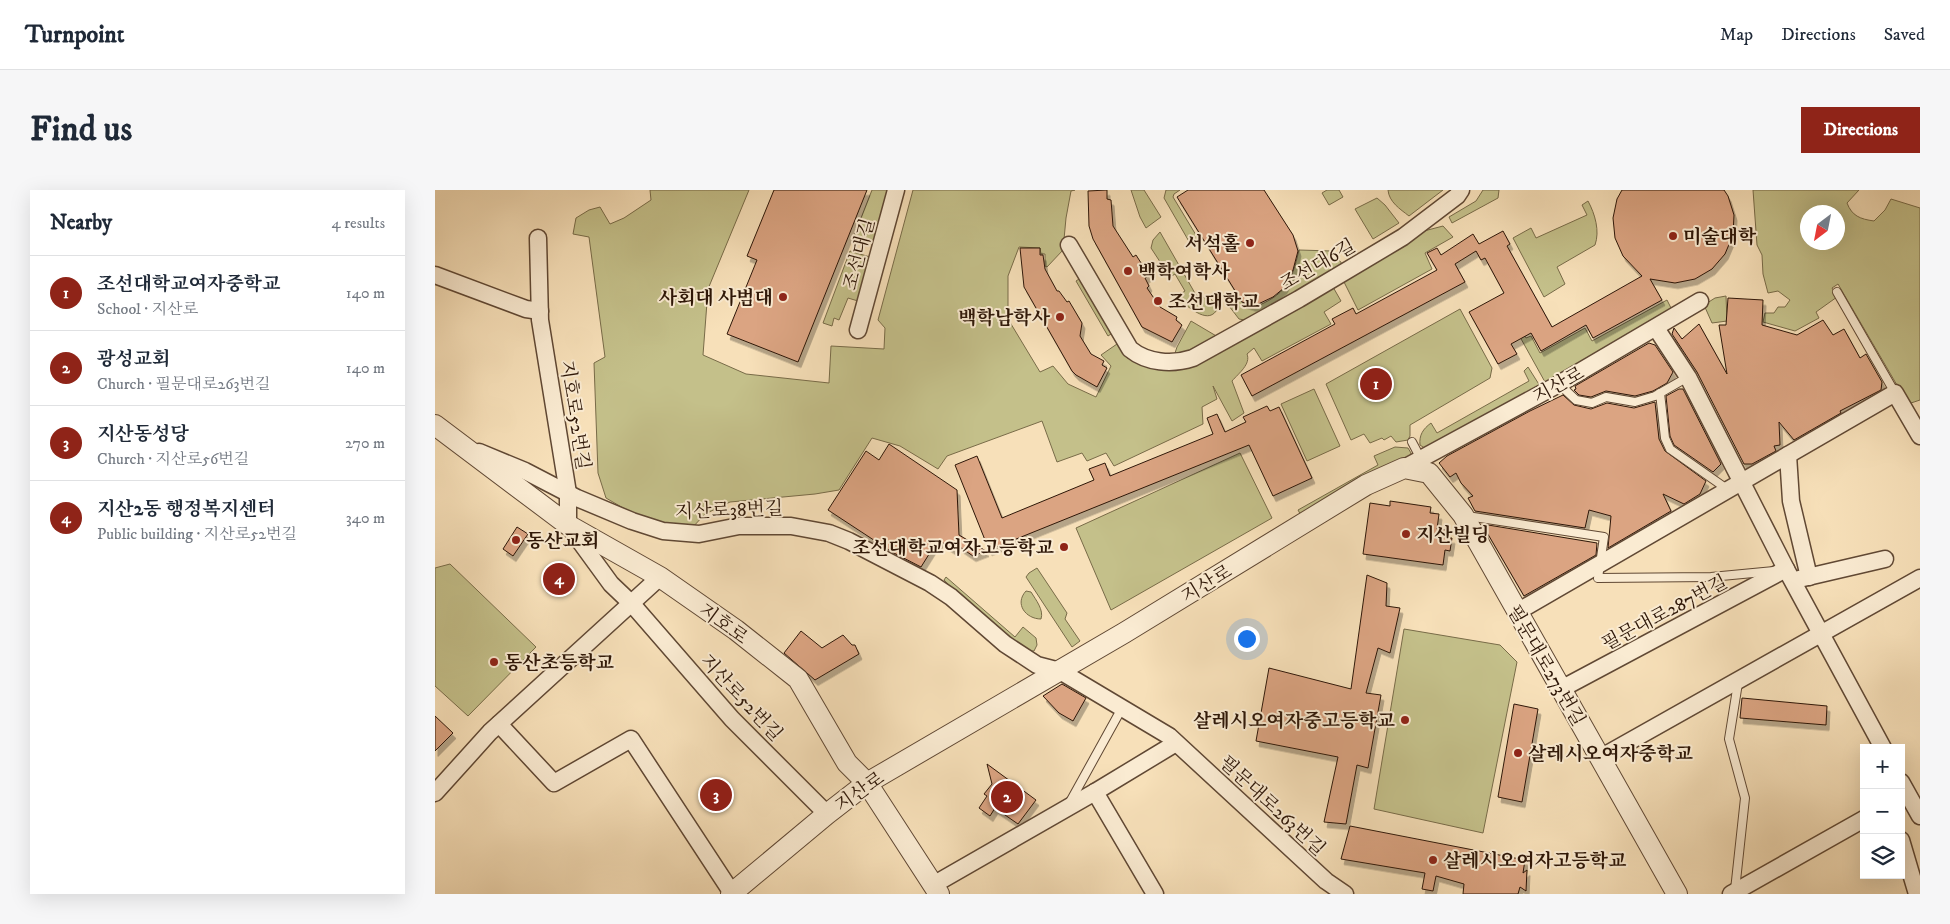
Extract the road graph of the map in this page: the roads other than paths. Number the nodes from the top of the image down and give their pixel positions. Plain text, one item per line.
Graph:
1 (896, 190) edge
2 (1461, 190) edge
3 (538, 238) dead end
4 (1069, 245) dead end
5 (435, 275) edge
6 (1837, 292) dead end
7 (1700, 301) dead end
8 (539, 311) junction
9 (1656, 328) junction
10 (858, 330) dead end
11 (1688, 377) junction
12 (1559, 384) junction
13 (1660, 393) junction
14 (1895, 393) junction
15 (435, 425) edge
16 (1920, 436) edge
17 (1411, 442) dead end
18 (465, 446) junction
19 (1788, 455) junction
20 (1418, 467) junction
21 (1734, 486) junction
22 (568, 493) junction
23 (1463, 515) junction
24 (569, 525) junction
25 (1885, 559) dead end
26 (1600, 564) junction
27 (1789, 575) junction
28 (660, 577) junction
29 (1809, 577) junction
30 (1920, 578) edge
31 (632, 604) junction
32 (1517, 612) junction
33 (1821, 634) junction
34 (1060, 671) junction
35 (1738, 680) junction
36 (1561, 689) junction
37 (1122, 708) junction
38 (499, 724) junction
39 (1176, 743) junction
40 (1881, 744) edge
41 (1600, 758) junction
42 (867, 783) junction
43 (1095, 792) junction
44 (435, 793) edge
45 (1905, 794) edge
46 (1068, 806) junction
47 (827, 814) junction
48 (1920, 816) edge
49 (1860, 821) edge
50 (1905, 853) edge
51 (936, 890) edge
52 (1733, 893) edge
53 (731, 894) edge
54 (1155, 894) edge
55 (1345, 894) edge
56 (1677, 894) edge
57 (1918, 894) edge

1 - 10 street, 조선대길
2 - 4 street, 조선대6길
3 - 8 street, 지호로52번길
5 - 8 street
6 - 14 lane
7 - 9 street, 지산로
8 - 22 street, 지호로52번길
9 - 11 street
9 - 12 street, 지산로
11 - 13 lane
11 - 21 street
12 - 13 lane
12 - 20 street, 지산로
13 - 21 lane
14 - 16 street
14 - 19 street
15 - 18 street, 지호로
17 - 20 lane
18 - 22 street, 지산로38번길
18 - 24 street, 지호로
19 - 21 street
19 - 29 street
20 - 23 street, 필문대로273번길
20 - 34 street, 지산로
21 - 26 street
21 - 27 street
22 - 24 street, 지호로52번길
22 - 34 street, 지산로38번길
23 - 26 lane
23 - 32 street, 필문대로273번길
24 - 28 street, 지호로
24 - 31 street, 지산로52번길
25 - 29 street
26 - 27 lane, 필문대로287번길
26 - 32 street
27 - 29 street
27 - 33 street
27 - 36 street, 필문대로287번길
28 - 31 street
28 - 42 street, 지호로
30 - 33 street
31 - 38 street
31 - 47 street, 지산로52번길
32 - 36 street, 필문대로273번길
33 - 35 street
33 - 40 street
34 - 37 street, 필문대로263번길
34 - 42 street, 지산로
35 - 41 street
35 - 52 lane
36 - 41 street, 필문대로273번길
37 - 39 street, 필문대로263번길
37 - 46 lane
38 - 44 street
38 - 53 street
39 - 43 street
39 - 55 street, 필문대로263번길
41 - 56 street, 필문대로273번길
42 - 47 street, 지산로
42 - 51 street, 지호로
43 - 46 street
43 - 54 street
45 - 48 street
46 - 51 street
47 - 53 street, 지산로
49 - 52 street
50 - 57 street

